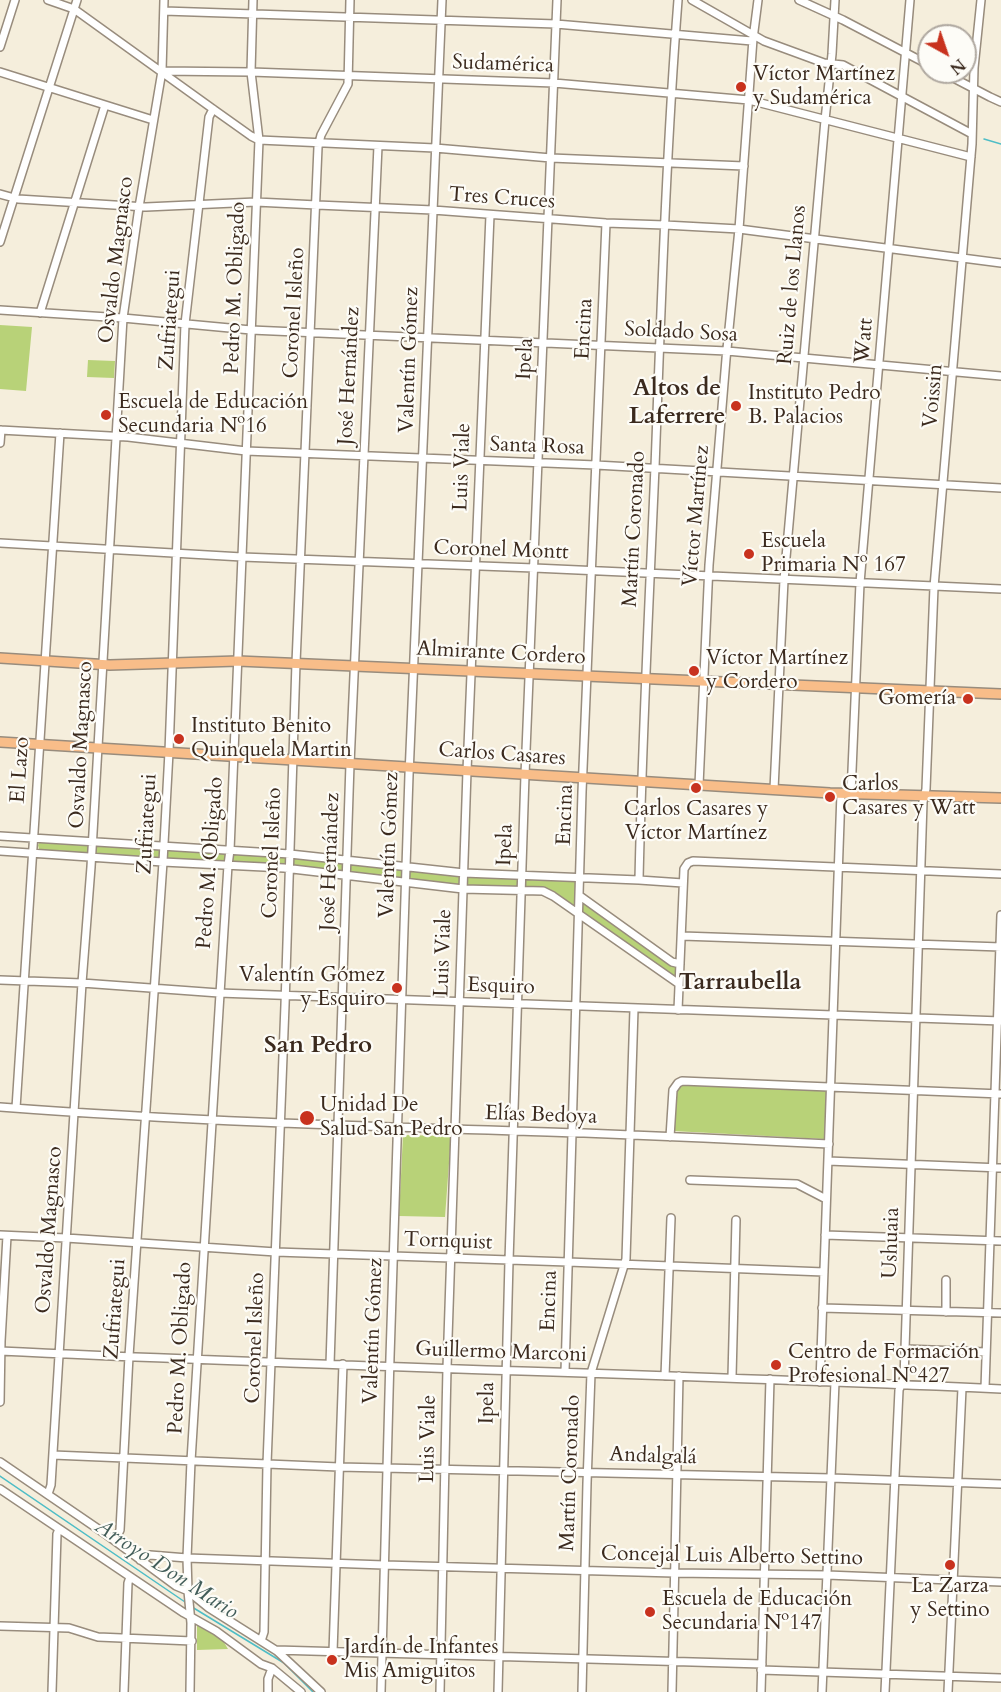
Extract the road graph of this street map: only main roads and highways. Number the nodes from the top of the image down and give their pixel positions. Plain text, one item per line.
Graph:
1 (0, 658) edge
2 (1001, 694) edge
3 (0, 742) edge
4 (1001, 798) edge

1 - 2 main road, Almirante Cordero
3 - 4 main road, Carlos Casares

